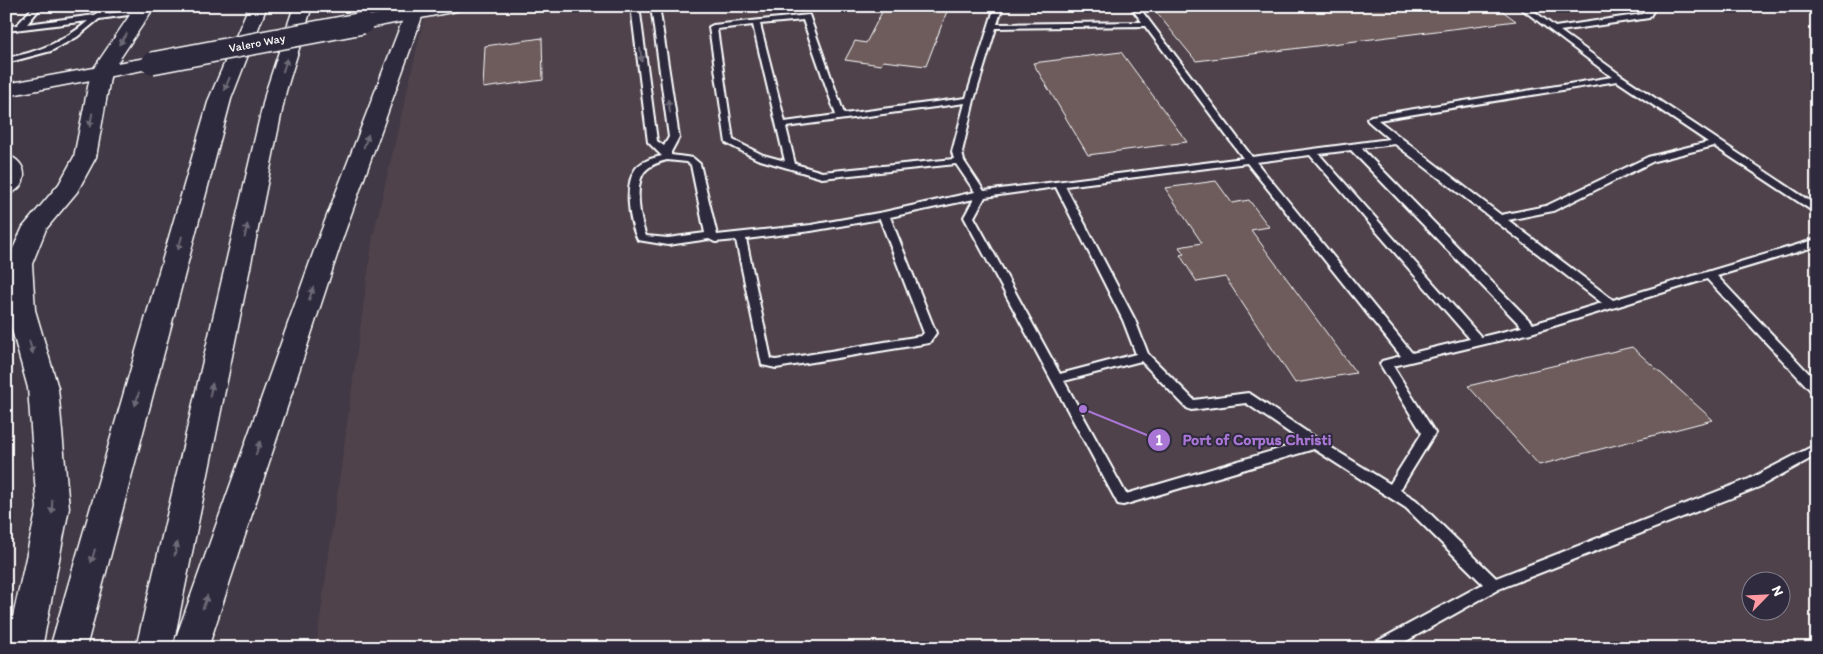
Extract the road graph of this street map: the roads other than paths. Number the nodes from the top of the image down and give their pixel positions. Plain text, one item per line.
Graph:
1 (38, 6) edge
2 (107, 6) edge
3 (258, 6) edge
4 (303, 6) edge
5 (452, 6) edge
6 (635, 6) edge
7 (655, 6) edge
8 (999, 6) edge
9 (1134, 6) edge
10 (1522, 6) edge
11 (1652, 6) edge
12 (144, 9) edge
13 (414, 10) edge
14 (99, 16) junction
15 (756, 22) junction
16 (1147, 24) junction
17 (992, 26) junction
18 (20, 28) junction
19 (6, 29) edge
20 (1556, 29) junction
21 (6, 61) edge
22 (100, 72) junction
23 (1619, 78) junction
24 (6, 88) edge
25 (970, 100) junction
26 (841, 117) junction
27 (782, 125) junction
28 (1397, 141) junction
29 (1716, 143) junction
30 (1353, 146) junction
31 (1312, 151) junction
32 (666, 155) junction
33 (1249, 159) junction
34 (959, 160) junction
35 (6, 162) edge
36 (791, 166) junction
37 (1060, 185) junction
38 (6, 188) edge
39 (981, 194) junction
40 (1817, 211) edge
41 (884, 215) junction
42 (1499, 219) junction
43 (711, 235) junction
44 (741, 237) junction
45 (1817, 242) edge
46 (1710, 275) junction
47 (13, 298) edge
48 (1611, 304) junction
49 (1531, 329) junction
50 (1479, 342) junction
51 (1143, 356) junction
52 (1409, 358) junction
53 (1056, 378) junction
54 (1817, 390) edge
55 (1315, 444) junction
56 (1817, 449) edge
57 (1392, 492) junction
58 (1494, 585) junction
59 (24, 648) edge
60 (68, 648) edge
61 (154, 648) edge
62 (190, 648) edge
63 (1379, 648) edge

1 - 18 lane
2 - 14 lane
3 -> 60 main road
61 -> 4 main road
5 - 13 main road, Valero Way
6 -> 32 lane
32 -> 7 lane
8 - 17 lane
9 - 16 lane
10 - 20 lane
11 - 20 lane
12 - 14 lane
12 -> 22 main road
13 - 22 main road, Valero Way, bridge
62 -> 13 main road
14 - 18 lane
14 - 21 lane
15 - 26 lane
15 - 27 lane
15 - 36 lane
16 - 17 lane
16 - 33 lane
17 - 25 lane
18 - 19 lane
20 - 23 lane
22 - 24 main road, Valero Way
22 -> 47 main road
23 - 28 lane
23 - 29 lane
25 - 26 lane
25 - 34 lane
26 - 27 lane
27 - 36 lane
28 - 30 lane
28 - 42 lane
29 - 40 lane
29 - 42 lane
30 - 31 lane
30 - 49 lane
31 - 33 lane
31 - 50 lane
32 - 43 lane
32 - 43 lane
33 - 37 lane
33 - 52 lane
34 - 36 lane
34 - 39 lane
35 - 38 main road
37 - 39 lane
37 - 51 lane
39 - 41 lane
39 - 53 lane
41 - 44 lane
41 - 44 lane
42 - 48 lane
43 - 44 lane
45 - 46 lane
46 - 48 lane
46 - 54 lane
47 -> 59 main road
48 - 49 lane
49 - 50 lane
50 - 52 lane
51 - 53 lane
51 - 55 lane
52 - 57 lane
53 - 55 lane
55 - 57 lane
56 - 58 lane
57 - 58 lane
58 - 63 lane

